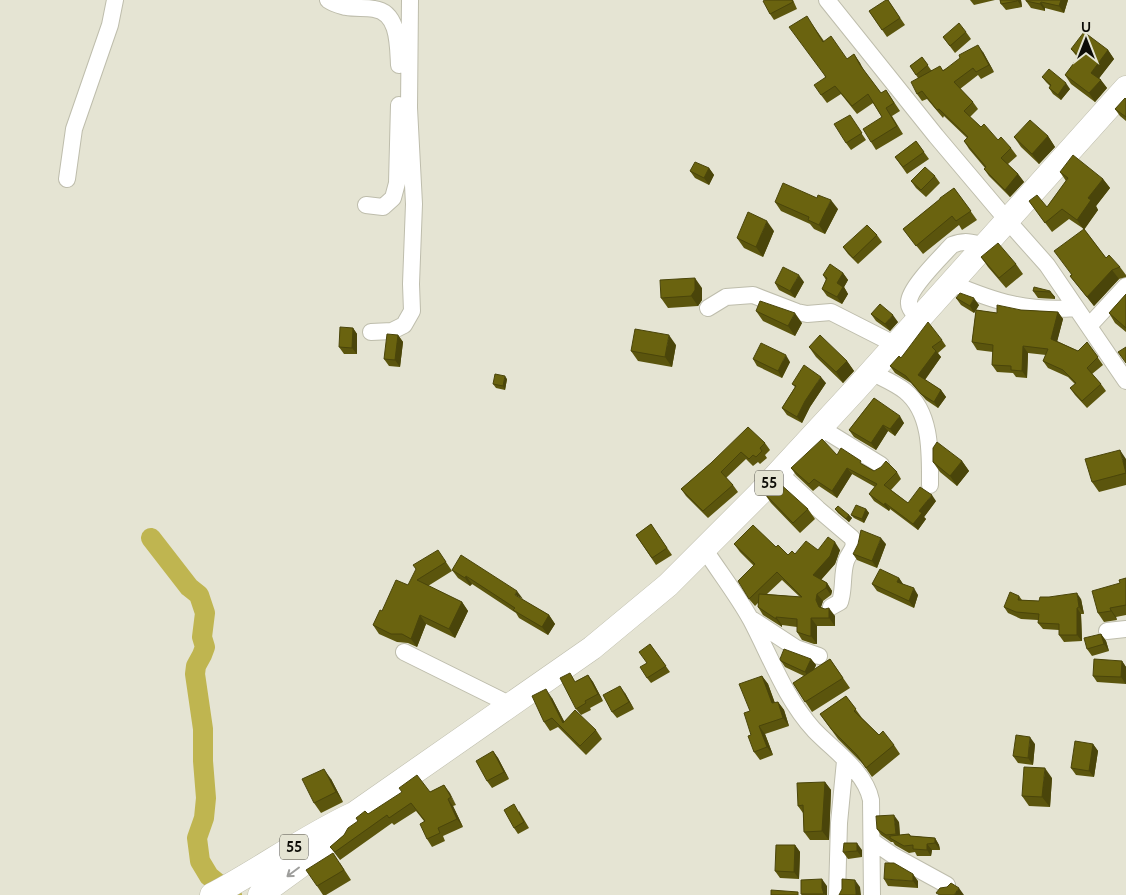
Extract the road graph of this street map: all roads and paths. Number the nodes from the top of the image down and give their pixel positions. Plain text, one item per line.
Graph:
1 (115, 0) edge
2 (328, 0) edge
3 (410, 0) edge
4 (828, 0) edge
5 (1126, 88) edge
6 (67, 179) dead end
7 (366, 205) dead end
8 (1006, 220) junction
9 (984, 246) junction
10 (951, 283) junction
11 (1126, 286) edge
12 (708, 308) dead end
13 (1076, 308) junction
14 (918, 319) junction
15 (1089, 326) junction
16 (371, 332) dead end
17 (896, 345) junction
18 (872, 372) junction
19 (1126, 381) edge
20 (820, 428) junction
21 (882, 465) edge
22 (779, 473) junction
23 (930, 485) dead end
24 (705, 550) junction
25 (832, 607) dead end
26 (751, 619) junction
27 (1126, 629) edge
28 (1107, 631) dead end
29 (404, 652) dead end
30 (819, 656) dead end
31 (511, 705) junction
32 (845, 761) junction
33 (354, 814) junction
34 (872, 841) junction
35 (947, 885) edge
36 (212, 895) edge
37 (260, 895) edge
38 (837, 895) edge
39 (872, 895) edge

1 - 6 street
2 - 7 street
3 - 16 street
4 - 8 street
5 - 8 highway, 55
8 - 9 highway, 55
8 - 13 street
9 - 10 highway, 55
9 - 14 street
10 - 13 street
10 - 14 highway, 55
11 - 15 street
12 - 17 street
13 - 15 street
14 - 17 highway, 55
15 - 19 street
17 - 18 highway, 55
18 - 20 highway, 55
18 - 23 street
20 - 21 street
20 - 22 highway, 55
22 - 24 highway, 55
22 - 25 street
24 - 26 street
24 - 31 highway, 55
26 - 30 street
26 - 32 street
27 - 28 street
29 - 31 street
31 - 33 highway, 55
32 - 34 street
32 - 38 street
33 - 36 highway, 55
33 -> 37 highway, 55
34 - 35 street
34 - 39 street

